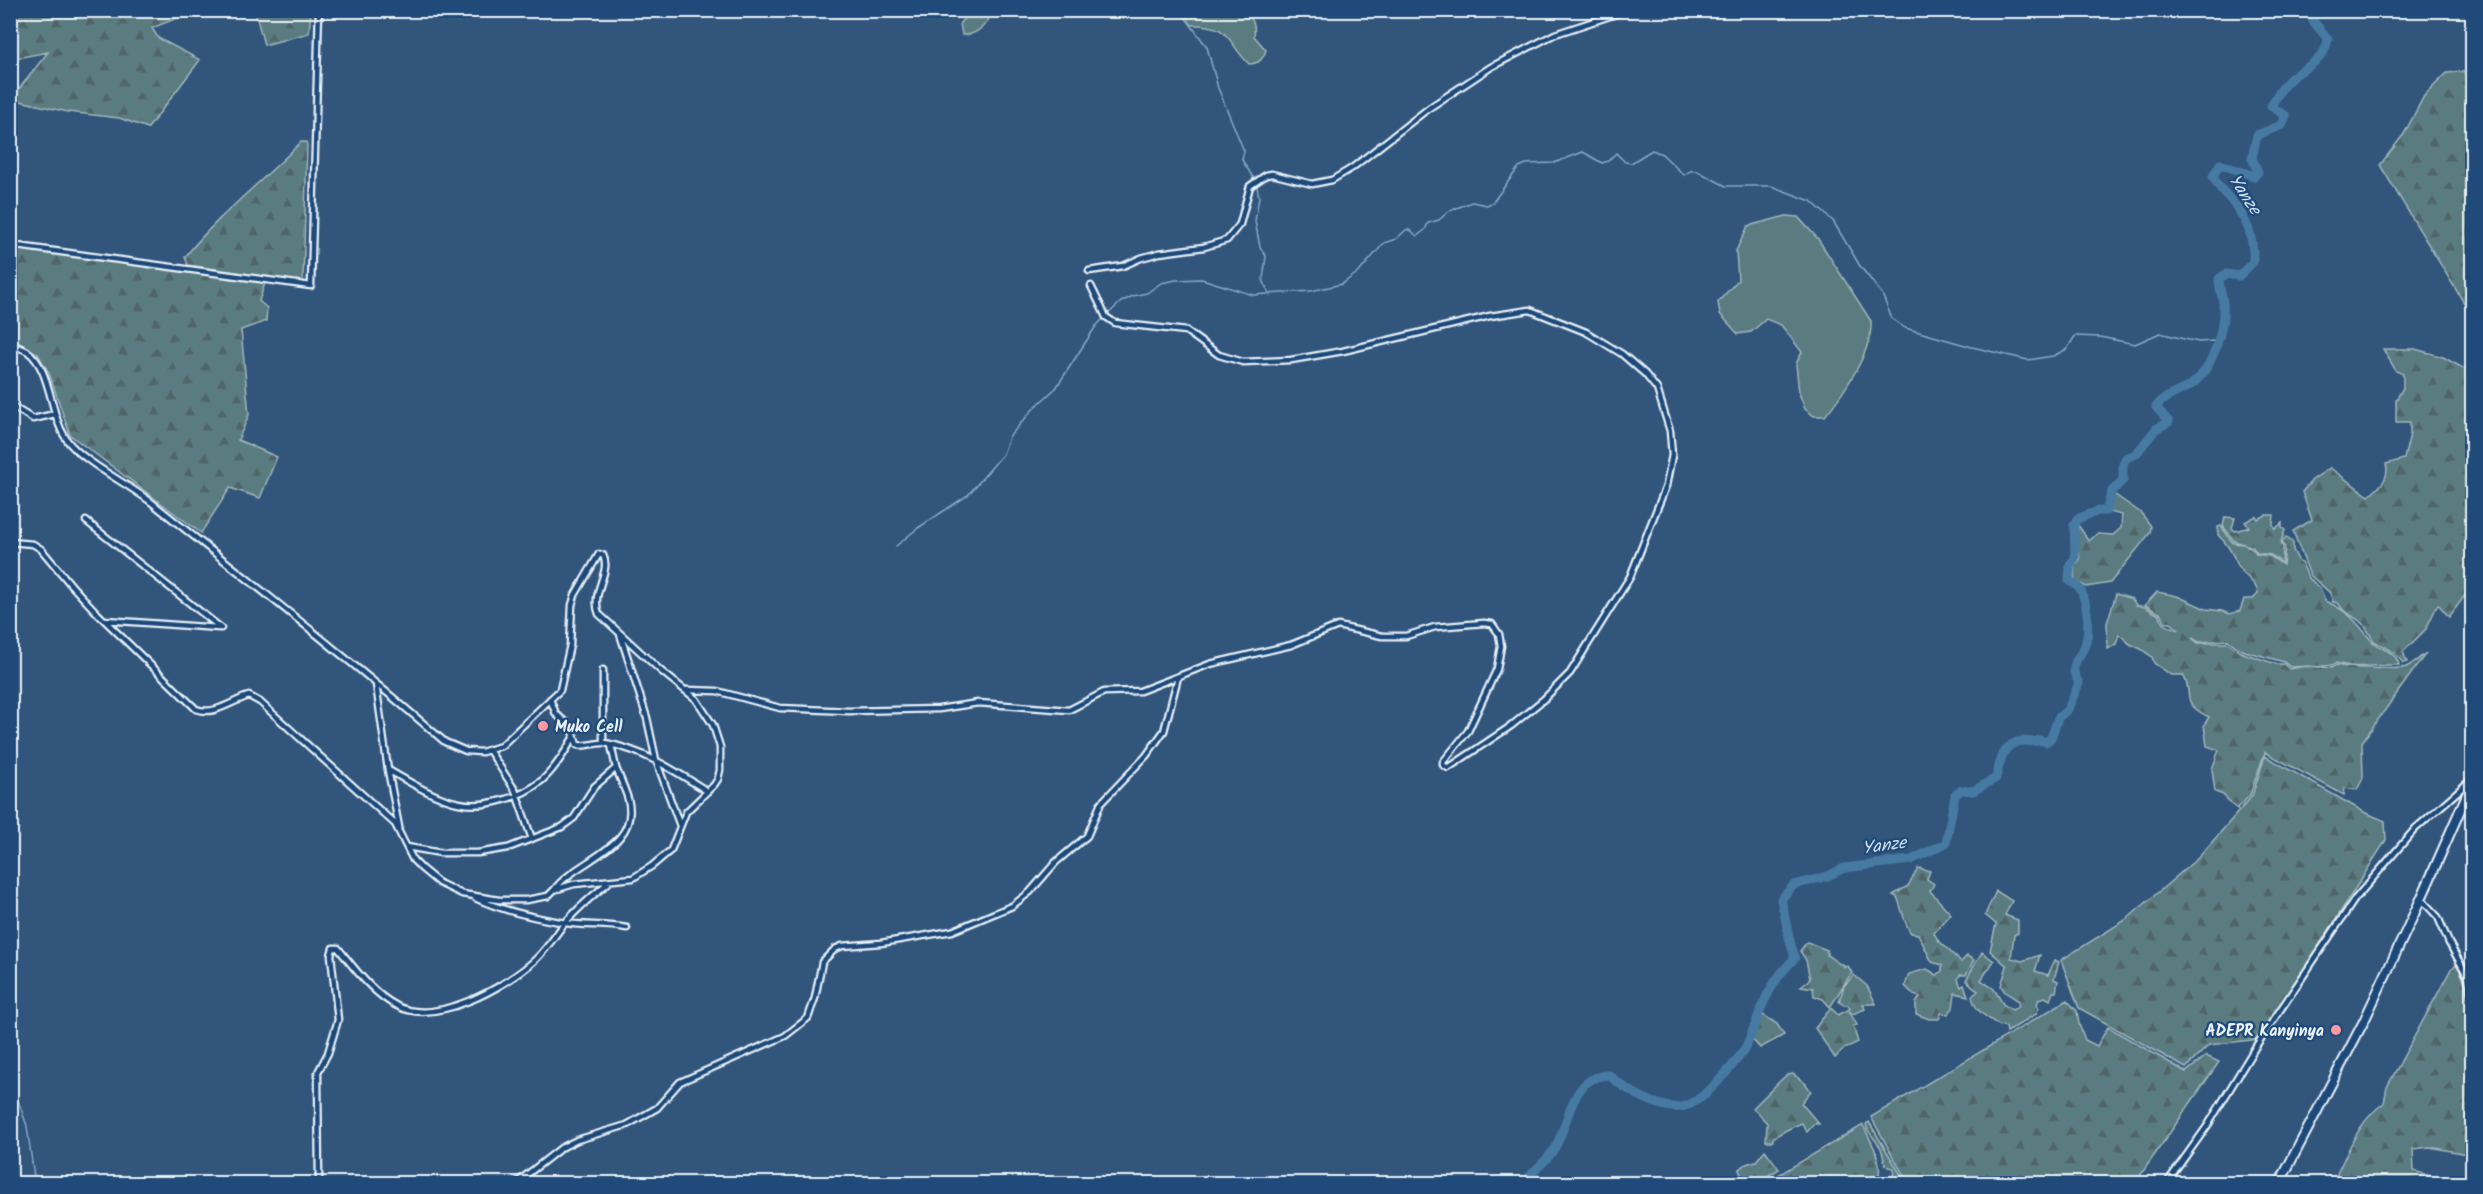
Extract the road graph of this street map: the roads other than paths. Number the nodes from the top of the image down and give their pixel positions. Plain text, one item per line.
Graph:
1 (319, 10) edge
2 (1628, 10) edge
3 (10, 245) edge
4 (1089, 270) dead end
5 (1091, 286) dead end
6 (10, 344) edge
7 (10, 405) edge
8 (56, 414) junction
9 (86, 521) dead end
10 (10, 542) edge
11 (105, 620) junction
12 (618, 630) junction
13 (603, 670) dead end
14 (1178, 676) junction
15 (376, 683) junction
16 (687, 690) junction
17 (550, 699) junction
18 (573, 738) junction
19 (603, 743) junction
20 (611, 745) junction
21 (489, 750) junction
22 (656, 760) junction
23 (616, 768) junction
24 (388, 770) junction
25 (2472, 781) edge
26 (707, 791) junction
27 (518, 796) junction
28 (680, 825) junction
29 (400, 830) junction
30 (532, 839) junction
31 (407, 847) junction
32 (610, 881) junction
33 (554, 890) junction
34 (470, 895) junction
35 (2421, 899) junction
36 (566, 923) junction
37 (627, 928) dead end
38 (2472, 999) edge
39 (2472, 1177) edge
40 (319, 1184) edge
41 (515, 1184) edge
42 (2166, 1184) edge
43 (2279, 1184) edge
44 (2471, 1184) edge

1 - 3 street
2 - 4 street
5 - 14 street
6 - 8 street
7 - 8 street
8 - 15 street
9 - 11 street
10 - 11 street
11 - 29 street
12 - 16 street
12 - 17 street
12 - 22 street
13 - 19 street
14 - 16 street
14 - 41 street
15 - 21 street
15 - 24 street
16 - 26 street
17 - 18 street
17 - 21 street
18 - 19 street
18 - 27 street
19 - 20 street
20 - 22 street
20 - 23 street
21 - 27 street
22 - 26 street
22 - 28 street
23 - 30 street
23 - 33 street
24 - 27 street
24 - 29 street
25 - 35 highway
25 - 42 street
26 - 28 street
27 - 30 street
28 - 32 street
29 - 31 street
30 - 31 street
31 - 34 street
32 - 33 street
32 - 36 street
33 - 34 street
34 - 36 street
35 - 38 street
35 - 43 highway
36 - 37 street
36 - 40 street
39 - 44 street

